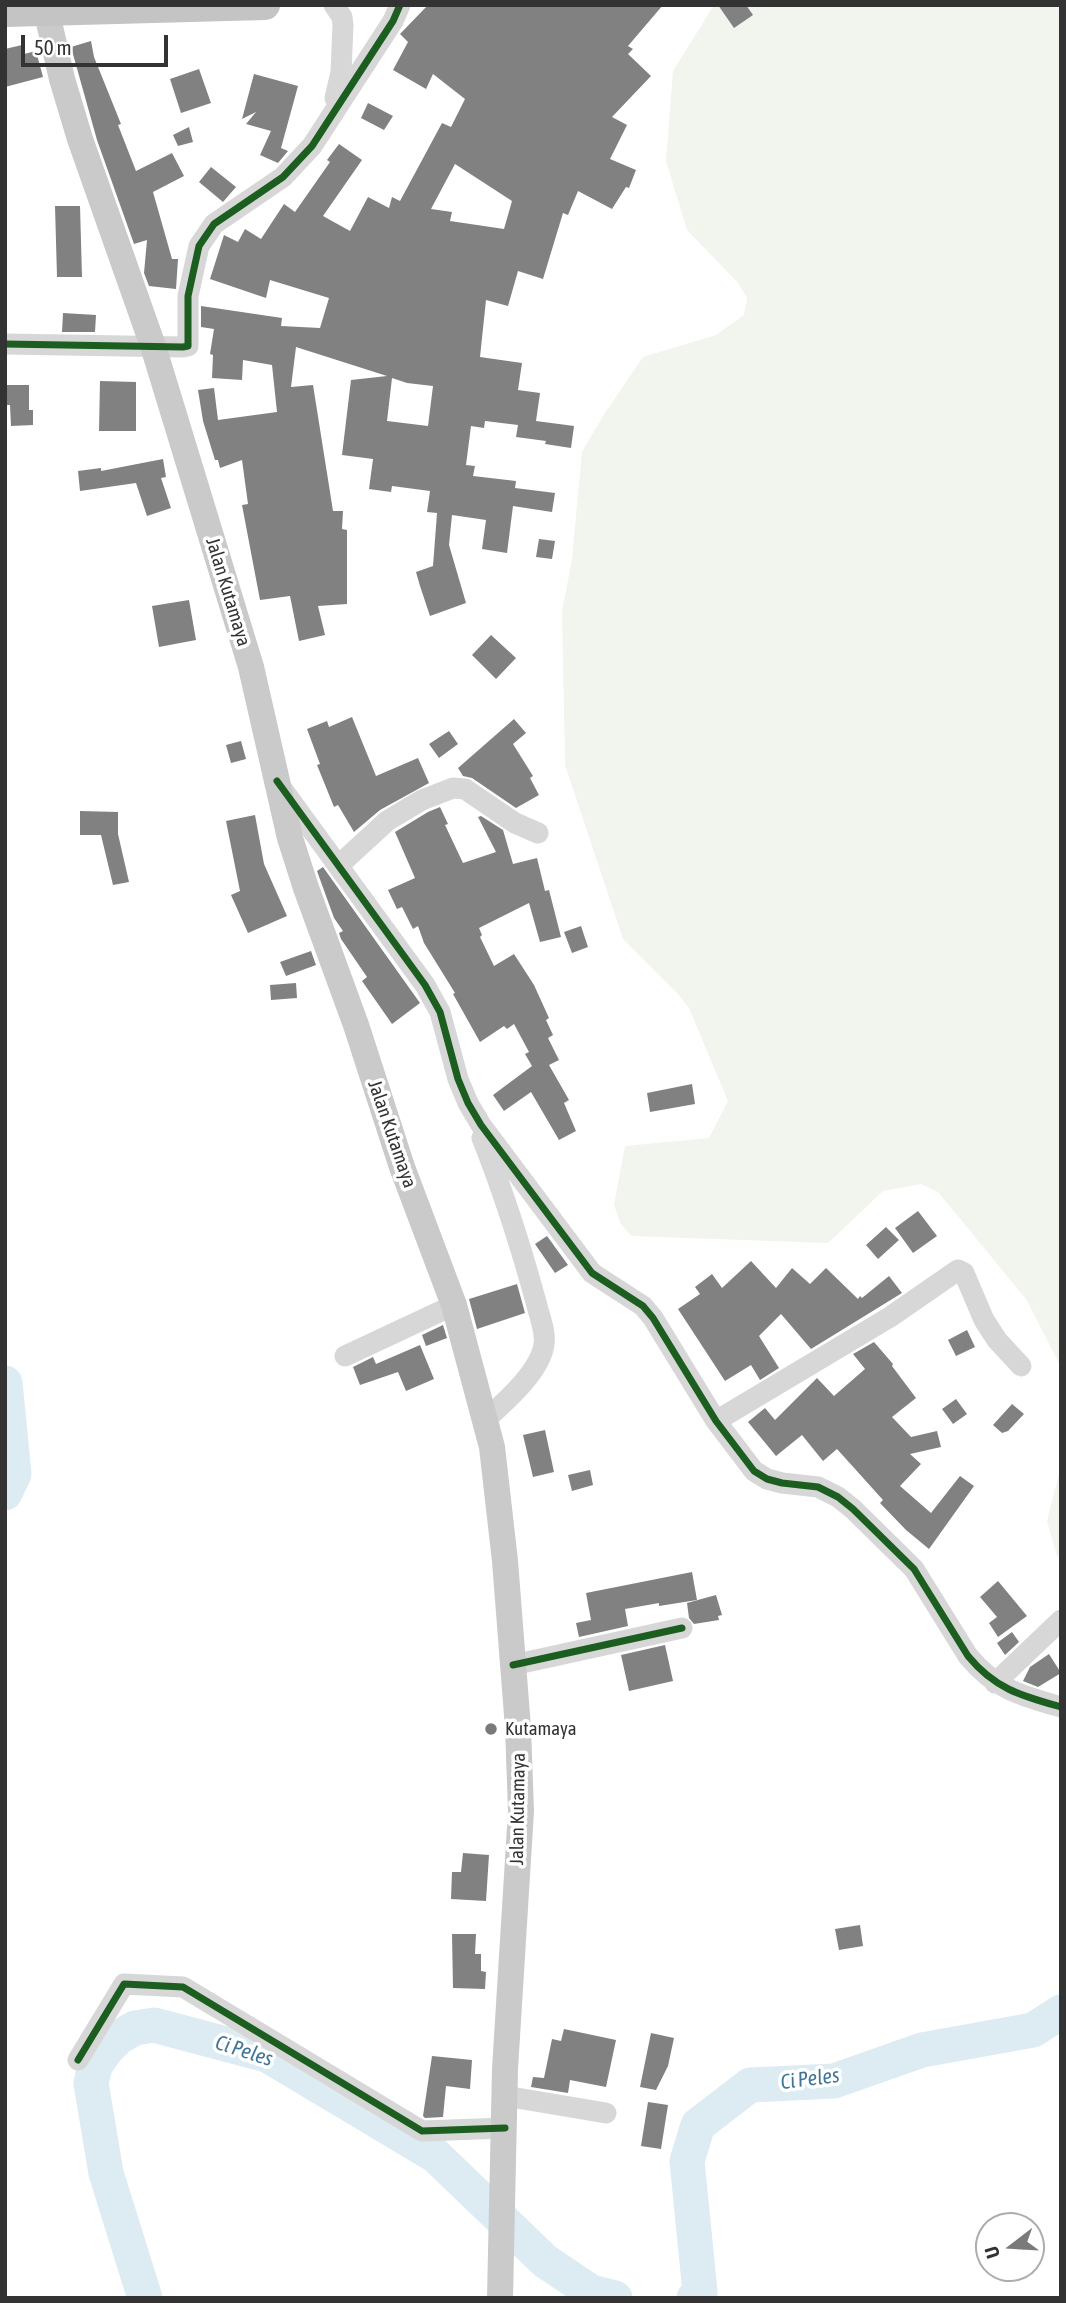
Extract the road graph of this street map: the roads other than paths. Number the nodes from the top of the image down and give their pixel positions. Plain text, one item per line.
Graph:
1 (265, 5) edge
2 (334, 5) edge
3 (400, 5) edge
4 (46, 9) edge
5 (5, 12) edge
6 (331, 114) junction
7 (5, 344) edge
8 (153, 346) junction
9 (276, 781) junction
10 (538, 833) dead end
11 (338, 866) junction
12 (468, 1103) junction
13 (454, 1305) junction
14 (345, 1356) dead end
15 (1021, 1366) dead end
16 (485, 1420) junction
17 (716, 1421) junction
18 (1061, 1620) edge
19 (682, 1628) dead end
20 (513, 1665) junction
21 (995, 1683) junction
22 (1061, 1707) edge
23 (78, 2060) dead end
24 (505, 2096) junction
25 (606, 2113) dead end
26 (505, 2128) junction
27 (501, 2292) edge

1 - 4 highway
2 - 6 street
3 - 6 street
4 - 5 highway
4 - 8 main road, Jalan Kutamaya
6 - 8 street
7 - 8 street
8 - 9 main road, Jalan Kutamaya
9 - 11 street
9 - 13 main road, Jalan Kutamaya
10 - 11 street
11 - 12 street
12 - 16 street
12 - 17 street
13 - 14 street
13 - 16 main road, Jalan Kutamaya
15 - 17 street
16 - 20 main road, Jalan Kutamaya
17 - 21 street
18 - 21 street
19 - 20 street
20 - 24 main road, Jalan Kutamaya
21 - 22 street
23 - 26 street
24 - 25 street
24 - 26 main road, Jalan Kutamaya
26 - 27 main road, Jalan Kutamaya

